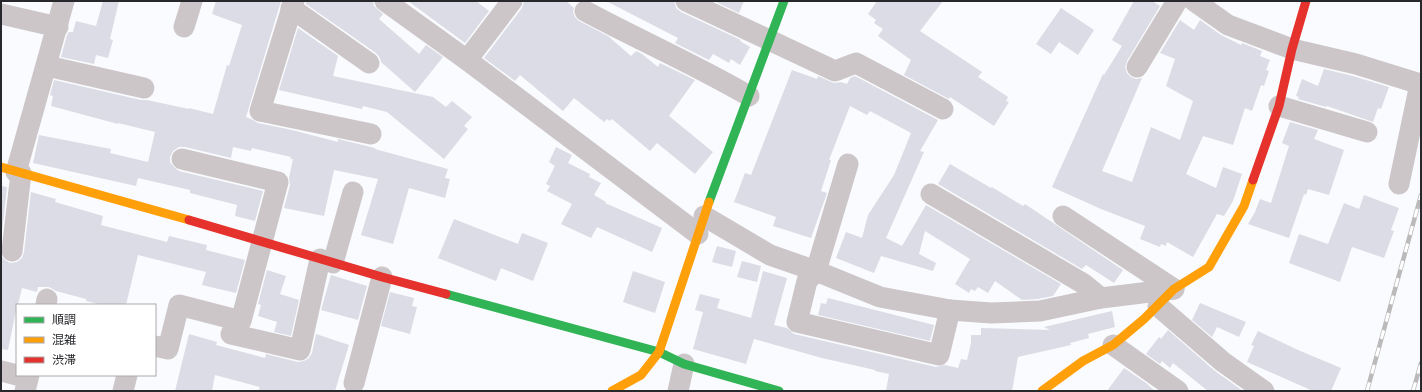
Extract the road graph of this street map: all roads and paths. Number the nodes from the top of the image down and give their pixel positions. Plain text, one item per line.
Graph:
1 (64, 1) edge
2 (192, 1) edge
3 (385, 1) edge
4 (512, 1) edge
5 (686, 1) edge
6 (784, 1) edge
7 (1177, 1) edge
8 (1194, 1) edge
9 (1306, 1) edge
10 (292, 4) edge
11 (585, 11) dead end
12 (1, 14) edge
13 (58, 27) junction
14 (184, 27) dead end
15 (770, 42) junction
16 (1292, 49) junction
17 (467, 60) junction
18 (369, 63) dead end
19 (47, 66) junction
20 (1137, 67) dead end
21 (144, 88) dead end
22 (749, 96) junction
23 (1279, 106) junction
24 (943, 109) dead end
25 (1367, 132) dead end
26 (371, 134) dead end
27 (182, 159) dead end
28 (848, 164) dead end
29 (13, 171) edge
30 (1399, 184) dead end
31 (353, 192) dead end
32 (931, 194) dead end
33 (1063, 216) dead end
34 (701, 225) junction
35 (262, 241) junction
36 (12, 251) dead end
37 (327, 261) junction
38 (816, 271) junction
39 (382, 277) junction
40 (1174, 289) junction
41 (1101, 298) junction
42 (1158, 306) junction
43 (950, 310) junction
44 (231, 334) dead end
45 (1113, 345) junction
46 (156, 346) edge
47 (658, 352) junction
48 (684, 364) junction
49 (1, 371) edge
50 (127, 376) edge
51 (23, 379) edge
52 (354, 383) dead end
53 (123, 391) edge
54 (612, 391) edge
55 (678, 391) edge
56 (779, 391) edge
57 (1042, 391) edge
58 (1178, 391) edge
59 (1264, 391) edge

1 - 13 street
2 - 14 street
3 - 17 street
4 - 17 street
5 - 15 street
6 - 15 street
7 - 20 street
8 - 16 street
9 - 16 street
10 - 18 street
10 - 26 street
11 - 22 street
12 - 13 street
13 - 19 street
15 - 22 street
15 - 24 street
16 - 23 street
16 - 30 street
17 - 34 street
19 - 21 street
19 - 29 street
22 - 34 street
23 - 25 street
23 - 40 street
27 - 35 street
28 - 38 street
29 - 35 street
29 - 36 street
31 - 37 street
32 - 41 street
33 - 40 street
34 - 38 street
34 - 47 street
35 - 37 street
35 - 46 street
37 - 39 street
37 - 44 street
38 - 43 street
38 - 43 street
39 - 47 street
39 - 52 street
40 - 41 street
40 - 42 street
41 - 43 street
42 - 45 street
42 - 59 street
45 - 57 street
45 - 58 street
47 - 48 street
47 - 54 street
48 - 55 street
48 - 56 street
49 - 51 street
50 - 53 street

